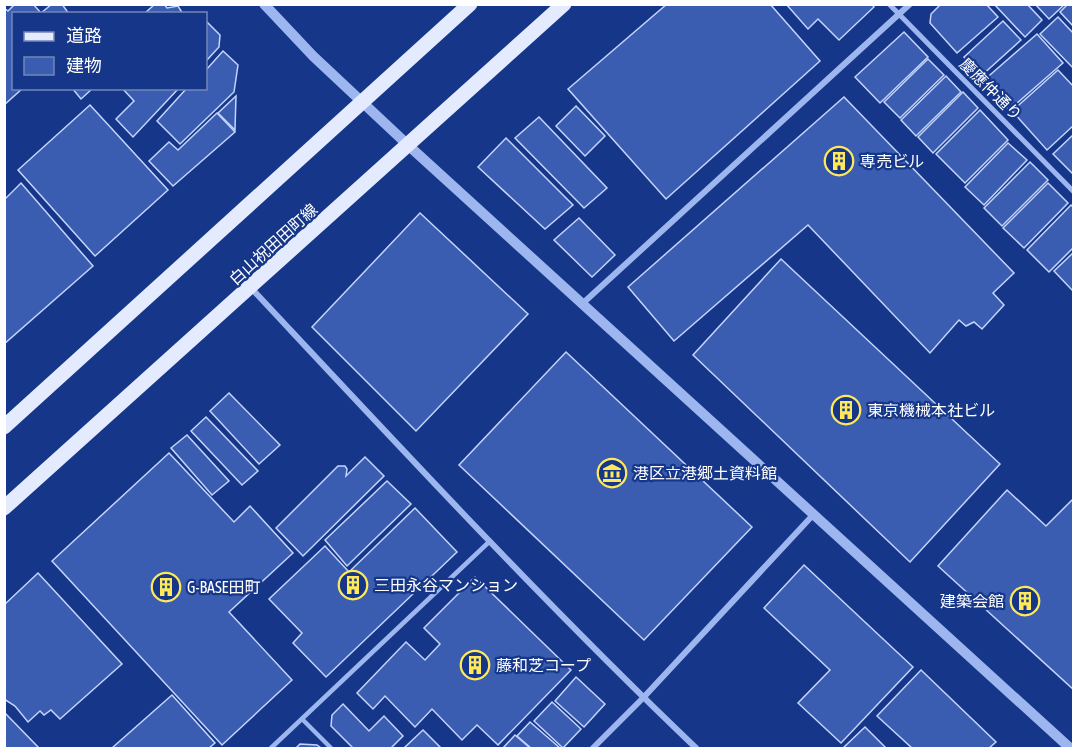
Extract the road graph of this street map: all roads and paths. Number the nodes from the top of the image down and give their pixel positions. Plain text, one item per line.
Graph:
1 (264, 4) edge
2 (470, 4) edge
3 (564, 4) edge
4 (889, 4) edge
5 (910, 4) edge
6 (899, 15) junction
7 (363, 102) junction
8 (409, 146) junction
9 (1074, 192) edge
10 (251, 288) junction
11 (582, 303) junction
12 (4, 427) edge
13 (4, 508) edge
14 (813, 515) junction
15 (490, 541) junction
16 (643, 698) junction
17 (303, 719) junction
18 (272, 748) edge
19 (331, 748) edge
20 (593, 748) edge
21 (696, 748) edge
22 (1070, 748) edge

1 - 7 street
2 - 7 main road
3 - 8 main road, 白山祝田田町線
4 - 6 street, 慶應仲通り
5 - 6 street
6 - 9 street, 慶應仲通り
6 - 11 street
7 - 8 street
7 - 12 main road
8 - 10 main road, 白山祝田田町線
8 - 11 street
10 - 13 main road, 白山祝田田町線
10 - 15 street
11 - 14 street
14 - 16 street
14 - 22 street
15 - 16 street
15 - 17 lane
16 - 20 street
16 - 21 street
17 - 18 lane
17 - 19 lane

